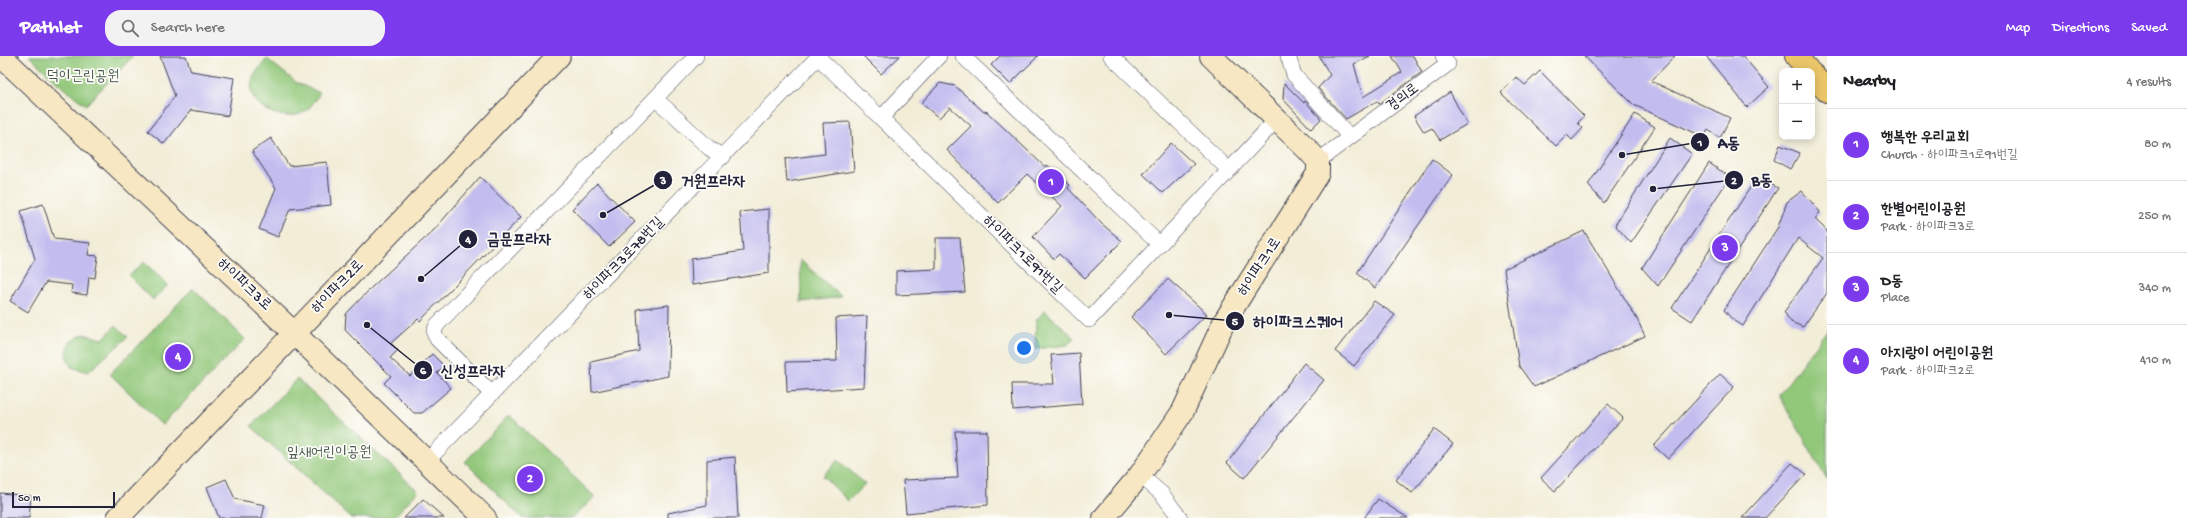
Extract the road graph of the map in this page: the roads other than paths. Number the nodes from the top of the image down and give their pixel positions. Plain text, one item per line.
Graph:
1 (1, 56) edge
2 (559, 56) edge
3 (696, 56) edge
4 (939, 56) edge
5 (964, 56) edge
6 (1111, 56) edge
7 (1211, 56) edge
8 (1288, 56) edge
9 (1443, 56) edge
10 (1796, 56) edge
11 (819, 57) edge
12 (1806, 68) edge
13 (1815, 77) edge
14 (1827, 91) edge
15 (656, 98) junction
16 (881, 118) junction
17 (1277, 119) junction
18 (1350, 137) junction
19 (723, 157) junction
20 (1318, 161) junction
21 (1229, 170) junction
22 (1159, 244) junction
23 (294, 332) junction
24 (492, 394) junction
25 (427, 461) junction
26 (1140, 475) junction
27 (118, 518) edge
28 (485, 518) edge
29 (1104, 518) edge
30 (1180, 518) edge

1 - 23 street, 하이파크3로
2 - 23 street, 하이파크2로
3 - 15 street
4 - 16 street
5 - 22 street
6 - 21 street
7 - 17 street
8 - 18 street
9 - 18 street, 경의로
10 - 12 main road
11 - 16 street, 하이파크1로91번길
11 - 19 street, 하이파크3로78번길
13 - 14 main road
15 - 19 street
15 - 24 street
16 - 22 street, 하이파크1로91번길
17 - 20 street
17 - 21 street, 하이파크1로91번길
18 - 20 street, 경의로
19 - 24 street, 하이파크3로78번길
20 - 26 street, 하이파크1로
21 - 22 street, 하이파크1로91번길
23 - 25 street, 하이파크3로
23 - 27 street, 하이파크2로
24 - 25 street, 하이파크3로78번길
25 - 28 street, 하이파크3로
26 - 29 street, 하이파크1로
26 - 30 street

